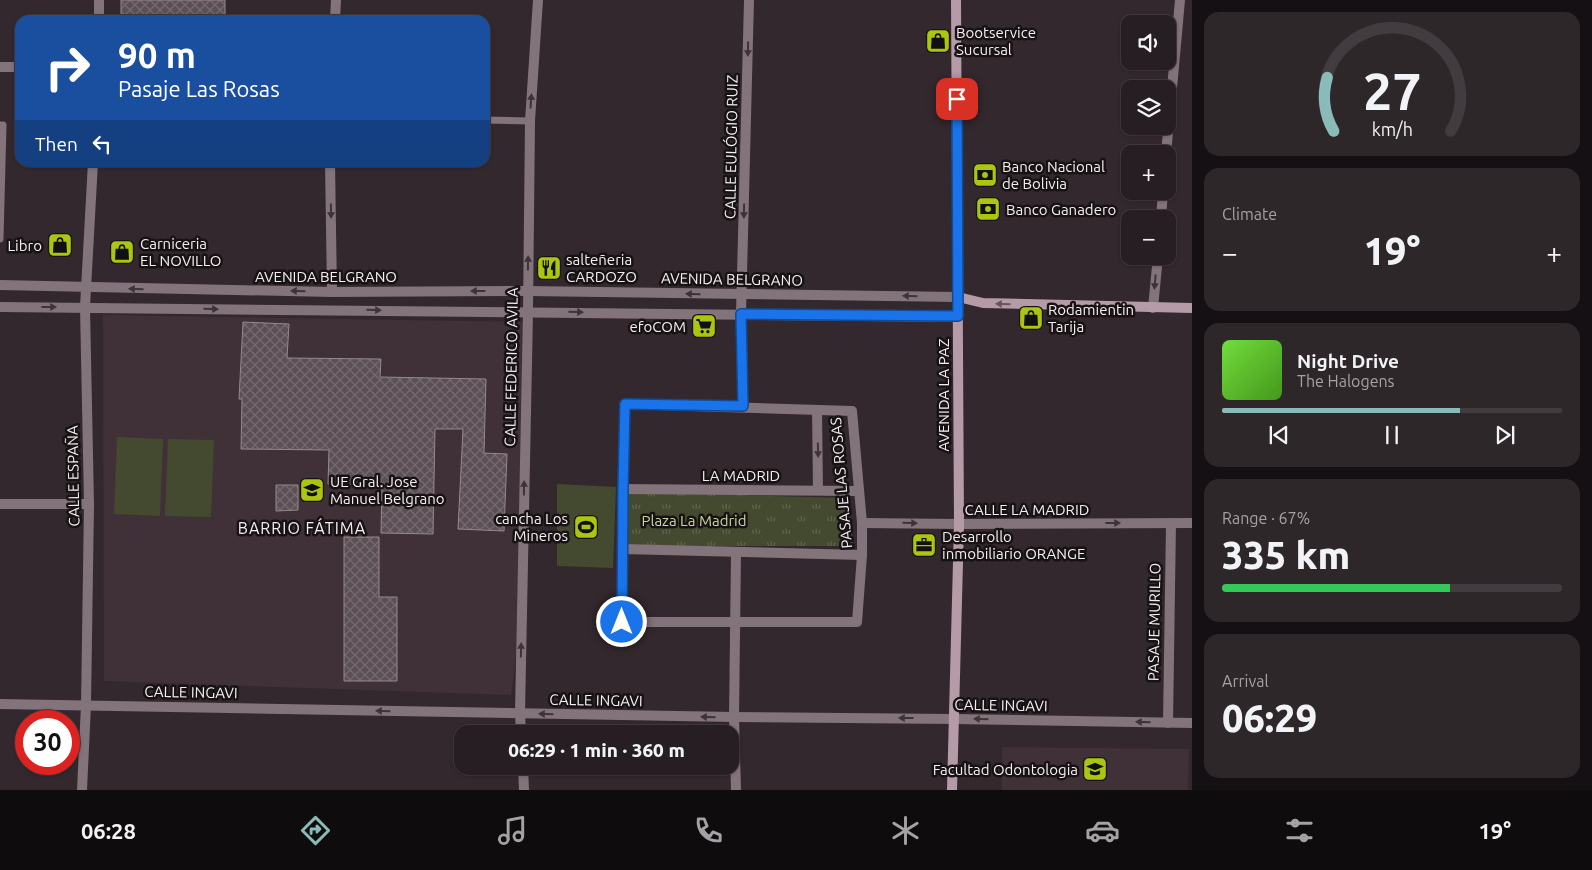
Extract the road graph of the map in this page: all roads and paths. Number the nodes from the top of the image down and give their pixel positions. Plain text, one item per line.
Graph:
1 (99, 0) edge
2 (336, 0) edge
3 (538, 0) edge
4 (749, 0) edge
5 (956, 0) edge
6 (1180, 0) edge
7 (99, 15) edge
8 (335, 15) edge
9 (0, 67) edge
10 (15, 67) edge
11 (490, 120) edge
12 (530, 121) junction
13 (0, 125) edge
14 (1167, 145) edge
15 (93, 167) edge
16 (330, 167) edge
17 (0, 239) edge
18 (1157, 265) edge
19 (0, 285) edge
20 (86, 288) junction
21 (527, 291) junction
22 (332, 292) junction
23 (742, 294) junction
24 (958, 297) junction
25 (0, 306) edge
26 (85, 307) junction
27 (1153, 308) junction
28 (1192, 308) edge
29 (528, 312) junction
30 (741, 314) junction
31 (958, 316) junction
32 (743, 406) junction
33 (817, 410) junction
34 (623, 489) junction
35 (818, 490) junction
36 (858, 491) junction
37 (0, 504) edge
38 (89, 504) junction
39 (862, 523) junction
40 (1171, 523) junction
41 (1192, 523) edge
42 (959, 524) junction
43 (622, 549) junction
44 (736, 553) junction
45 (862, 556) junction
46 (734, 622) junction
47 (0, 704) edge
48 (86, 705) junction
49 (520, 713) junction
50 (734, 717) junction
51 (954, 719) junction
52 (1168, 722) junction
53 (1192, 723) edge
54 (521, 725) edge
55 (523, 775) edge
56 (82, 790) edge
57 (524, 790) edge
58 (736, 790) edge
59 (952, 790) edge

1 - 7 street
2 - 8 street
12 -> 3 street, CALLE FEDERICO AVILA
4 -> 23 street, CALLE EULÓGIO RUIZ
5 - 24 main road, AVENIDA LA PAZ
6 - 14 street
9 - 10 street
11 - 12 lane
21 -> 12 street, CALLE FEDERICO AVILA
13 - 17 lane
15 - 20 street, CALLE ESPAÑA
16 -> 22 street
18 -> 27 street
19 - 20 street, AVENIDA BELGRANO
22 -> 20 street, AVENIDA BELGRANO
20 - 26 street, CALLE ESPAÑA
21 -> 22 street, AVENIDA BELGRANO
23 -> 21 street, AVENIDA BELGRANO
21 - 29 street, CALLE FEDERICO AVILA
24 -> 23 street, AVENIDA BELGRANO
23 - 30 street, CALLE EULÓGIO RUIZ
27 -> 24 main road, AVENIDA BELGRANO
24 - 31 main road, AVENIDA LA PAZ
25 -> 26 street
26 -> 29 street
26 - 38 street, CALLE ESPAÑA
27 - 28 main road, AVENIDA BELGRANO
29 -> 30 street
49 -> 29 street, CALLE FEDERICO AVILA
30 - 31 street
30 - 32 street
31 - 42 main road, AVENIDA LA PAZ
32 - 33 street, PASAJE LAS ROSAS
32 - 34 street, PASAJE LAS ROSAS
33 -> 35 street, PASAJE LAS ROSAS
33 - 36 street, PASAJE LAS ROSAS
34 - 35 street, LA MADRID
34 - 43 street, PASAJE LAS ROSAS
35 - 36 street, LA MADRID
36 - 39 street, PASAJE LAS ROSAS
37 - 38 street
38 - 48 street, CALLE ESPAÑA
39 -> 42 street, CALLE LA MADRID
39 - 45 street, PASAJE LAS ROSAS
40 - 41 street, CALLE LA MADRID
42 -> 40 street, CALLE LA MADRID
40 - 52 street, PASAJE MURILLO
42 - 51 main road, AVENIDA LA PAZ
43 - 44 street, PASAJE LAS ROSAS
43 - 46 street, PASAJE LAS ROSAS
44 - 45 street, PASAJE LAS ROSAS
44 - 46 street
45 - 46 street, PASAJE LAS ROSAS
46 - 50 street
47 - 48 street, CALLE INGAVI
49 -> 48 street, CALLE INGAVI
48 - 56 street, CALLE ESPAÑA
50 -> 49 street, CALLE INGAVI
49 - 54 street, CALLE FEDERICO AVILA
51 -> 50 street, CALLE INGAVI
50 - 58 street
52 -> 51 street, CALLE INGAVI
51 - 59 main road, AVENIDA LA PAZ
52 - 53 street, CALLE INGAVI
55 - 57 street

